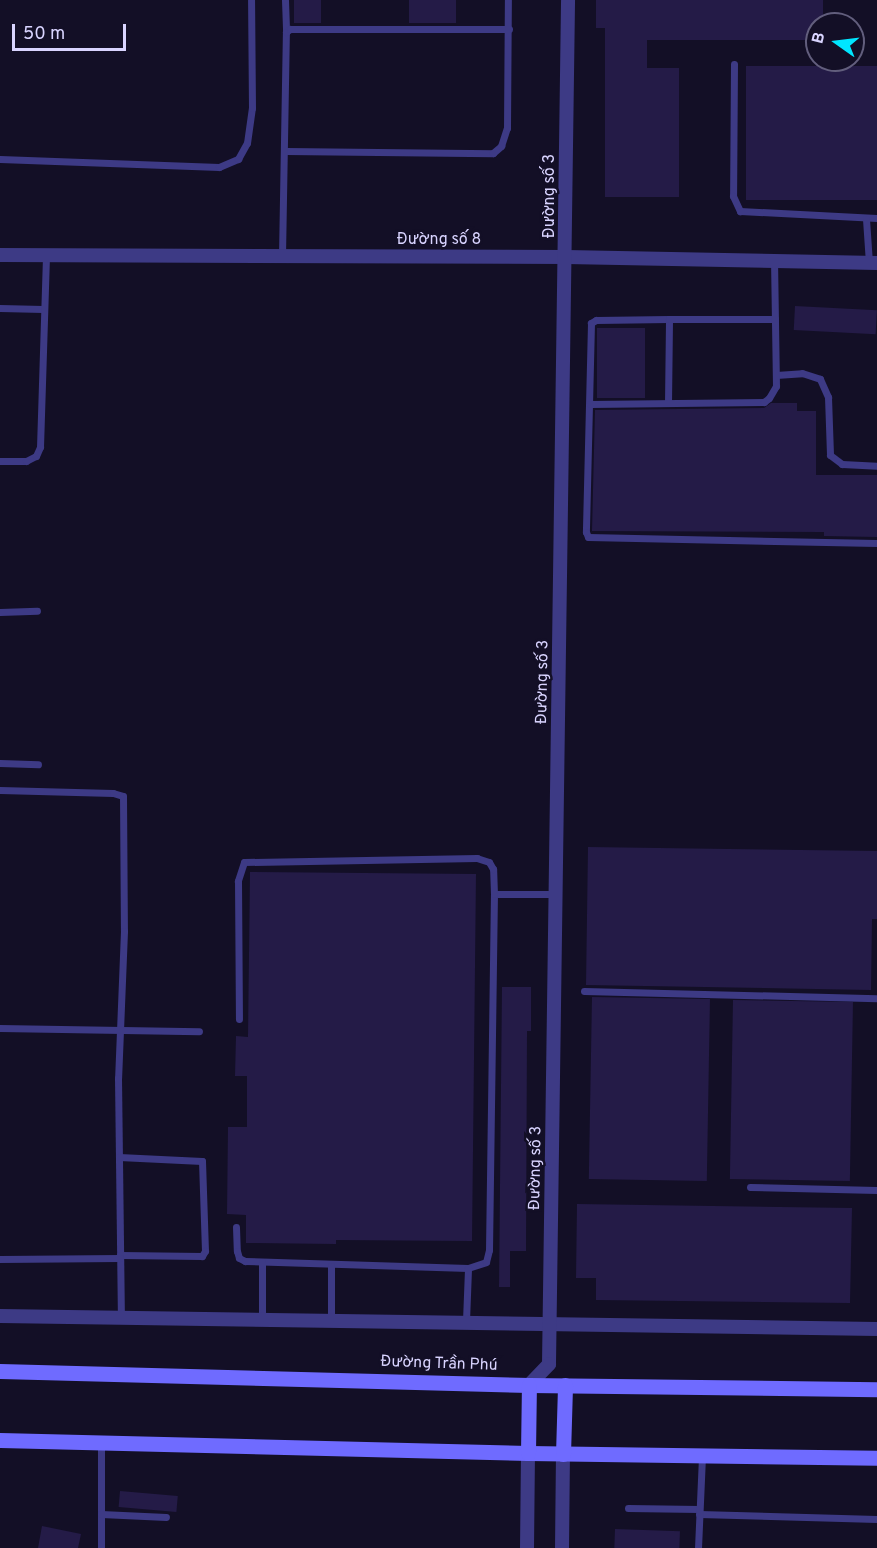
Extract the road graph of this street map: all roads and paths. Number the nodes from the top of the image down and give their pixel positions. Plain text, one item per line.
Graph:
1 (251, 0) edge
2 (285, 0) edge
3 (508, 0) edge
4 (568, 0) edge
5 (508, 29) junction
6 (286, 32) junction
7 (734, 64) dead end
8 (285, 151) junction
9 (0, 159) edge
10 (877, 218) edge
11 (866, 219) junction
12 (0, 255) edge
13 (46, 255) junction
14 (282, 256) junction
15 (566, 258) junction
16 (774, 261) junction
17 (873, 263) edge
18 (0, 308) edge
19 (43, 309) junction
20 (669, 319) junction
21 (775, 319) junction
22 (776, 375) junction
23 (668, 403) junction
24 (590, 404) junction
25 (0, 461) edge
26 (877, 466) edge
27 (877, 543) edge
28 (37, 611) dead end
29 (0, 612) edge
30 (0, 763) edge
31 (38, 764) dead end
32 (0, 790) edge
33 (494, 894) junction
34 (557, 894) junction
35 (584, 991) dead end
36 (877, 998) edge
37 (239, 1019) dead end
38 (0, 1028) edge
39 (120, 1029) junction
40 (199, 1031) dead end
41 (119, 1157) junction
42 (750, 1187) dead end
43 (877, 1190) edge
44 (236, 1227) dead end
45 (120, 1257) junction
46 (0, 1259) edge
47 (262, 1263) junction
48 (331, 1266) junction
49 (468, 1268) junction
50 (0, 1316) edge
51 (121, 1317) junction
52 (262, 1319) junction
53 (331, 1320) junction
54 (466, 1321) junction
55 (550, 1322) junction
56 (877, 1329) edge
57 (549, 1364) junction
58 (0, 1371) edge
59 (529, 1385) junction
60 (565, 1385) junction
61 (877, 1389) edge
62 (0, 1440) edge
63 (101, 1442) junction
64 (528, 1453) junction
65 (563, 1454) junction
66 (702, 1456) junction
67 (877, 1458) edge
68 (628, 1508) dead end
69 (699, 1511) junction
70 (101, 1514) junction
71 (166, 1517) dead end
72 (877, 1519) edge
73 (101, 1548) edge
74 (527, 1548) edge
75 (562, 1548) edge
76 (698, 1548) edge

1 - 9 lane
2 - 6 lane
3 - 5 lane
4 - 15 street, Đường số 3
5 - 6 lane
5 - 8 lane
6 - 8 lane
7 - 11 lane
8 - 14 lane
10 - 11 lane
11 - 17 lane
12 - 13 street, Đường số 8
13 - 14 street, Đường số 8
13 - 19 lane
14 - 15 street, Đường số 8
15 - 16 street, Đường số 8
15 - 34 street, Đường số 3
16 - 17 street, Đường số 8
16 - 21 lane
18 - 19 lane
19 - 25 lane
20 - 21 lane
20 - 23 lane
20 - 24 lane
21 - 22 lane
22 - 23 lane
22 - 26 lane
23 - 24 lane
24 - 27 lane
28 - 29 lane
30 - 31 lane
32 - 39 lane
33 - 34 lane
33 - 37 lane
33 - 49 lane
34 - 55 street, Đường số 3
35 - 36 lane
38 - 39 lane
39 - 40 lane
39 - 41 lane
41 - 45 lane
41 - 45 lane
42 - 43 lane
44 - 47 lane
45 - 46 lane
45 - 51 lane
47 - 48 lane
47 - 52 lane
48 - 49 lane
48 - 53 lane
49 - 54 lane
50 - 51 street
51 - 52 street
52 - 53 street
53 - 54 street
54 - 55 street
55 - 56 street
55 - 57 street, Đường số 3
57 - 59 street
57 - 60 street
58 - 59 main road, Đường Trần Phú
59 - 60 main road, Đường Trần Phú
59 - 64 main road
60 - 61 main road, Đường Trần Phú
60 - 65 main road
62 - 63 main road
63 - 64 main road
63 - 70 lane
64 - 65 main road
64 - 74 street
65 - 66 main road
65 - 75 street
66 - 67 main road
66 - 69 lane
68 - 69 lane
69 - 72 lane
69 - 76 lane
70 - 71 lane
70 - 73 lane

